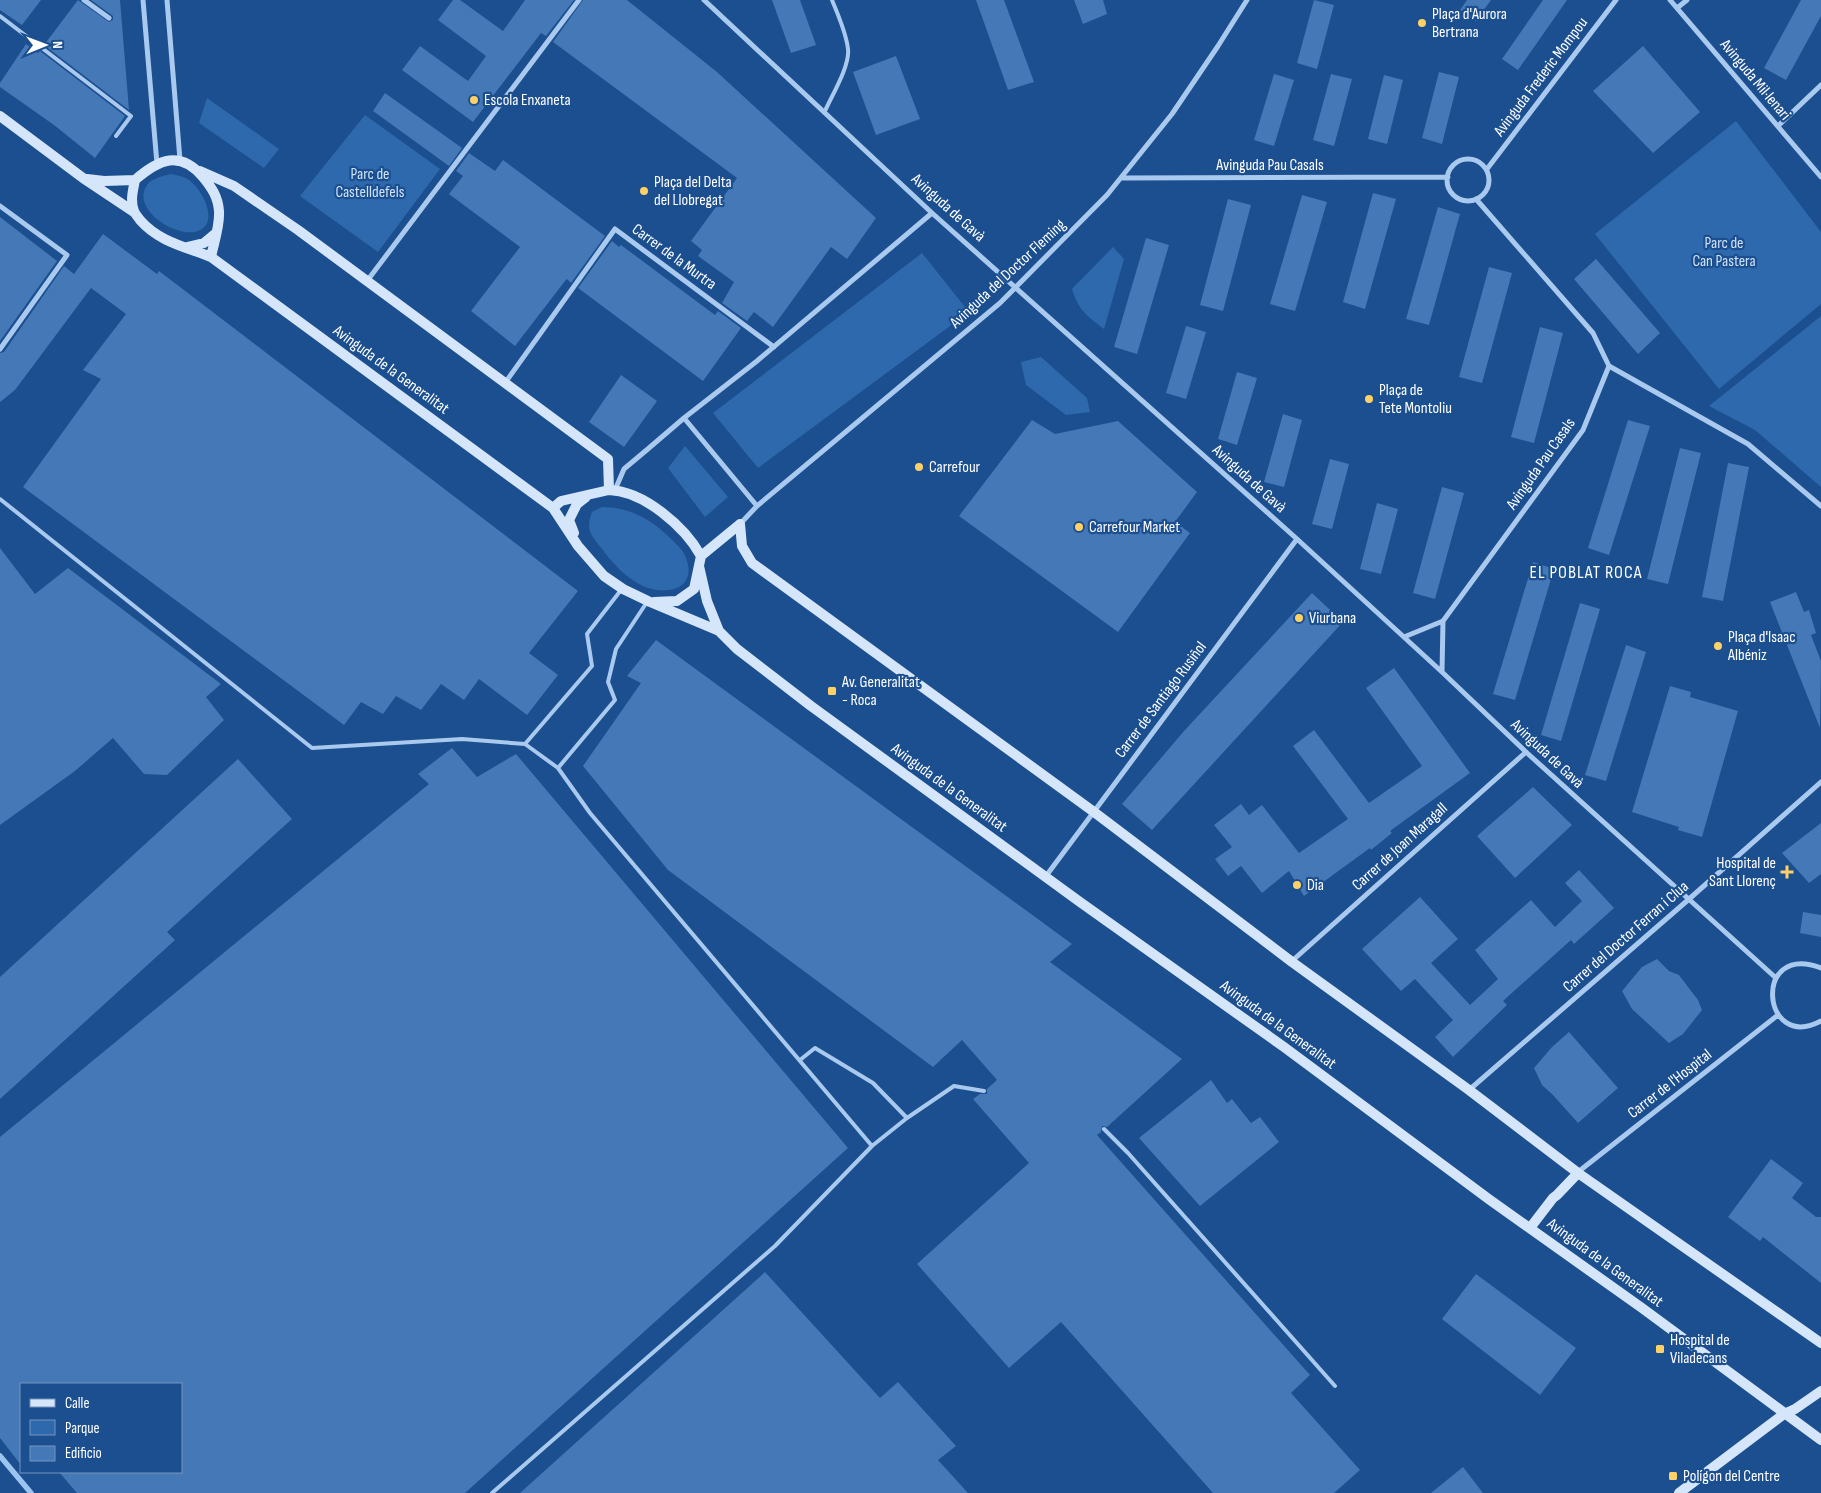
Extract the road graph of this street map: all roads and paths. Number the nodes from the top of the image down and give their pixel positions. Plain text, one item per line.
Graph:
1 (84, 0) edge
2 (143, 0) edge
3 (167, 0) edge
4 (578, 0) edge
5 (704, 0) edge
6 (832, 0) edge
7 (1247, 0) edge
8 (1616, 0) edge
9 (1670, 0) edge
10 (1687, 0) edge
11 (1677, 8) junction
12 (0, 16) edge
13 (109, 18) dead end
14 (1821, 85) edge
15 (825, 111) junction
16 (0, 116) edge
17 (1778, 126) junction
18 (116, 136) dead end
19 (180, 160) junction
20 (157, 164) junction
21 (197, 169) junction
22 (1486, 169) junction
23 (1448, 177) junction
24 (1821, 177) edge
25 (83, 178) junction
26 (1122, 178) junction
27 (135, 180) junction
28 (1476, 199) junction
29 (0, 206) edge
30 (134, 212) junction
31 (932, 213) junction
32 (216, 233) junction
33 (187, 247) junction
34 (211, 256) junction
35 (367, 281) junction
36 (1016, 286) junction
37 (774, 347) junction
38 (0, 348) edge
39 (1608, 366) junction
40 (505, 382) junction
41 (684, 418) junction
42 (612, 490) junction
43 (590, 495) junction
44 (0, 499) edge
45 (757, 506) junction
46 (1821, 506) edge
47 (553, 508) junction
48 (740, 524) junction
49 (1297, 539) junction
50 (578, 546) junction
51 (700, 561) junction
52 (623, 589) junction
53 (649, 601) junction
54 (1443, 621) junction
55 (719, 631) junction
56 (1404, 637) junction
57 (1442, 672) junction
58 (525, 744) junction
59 (1526, 752) junction
60 (558, 768) junction
61 (1821, 782) edge
62 (1094, 812) junction
63 (1046, 876) junction
64 (1688, 900) junction
65 (1292, 962) junction
66 (1821, 968) edge
67 (1776, 978) junction
68 (1778, 1015) junction
69 (1821, 1021) edge
70 (800, 1060) junction
71 (1469, 1090) junction
72 (984, 1091) dead end
73 (907, 1118) junction
74 (1104, 1129) dead end
75 (872, 1146) junction
76 (1578, 1173) junction
77 (1530, 1228) junction
78 (1821, 1343) edge
79 (1335, 1386) dead end
80 (1821, 1391) edge
81 (1784, 1414) junction
82 (1821, 1440) edge
83 (492, 1493) edge
84 (1679, 1493) edge

1 - 13 street
2 - 20 street
3 - 19 street
4 - 35 street
5 - 15 street, Avinguda de Gavà
6 - 15 lane
7 - 26 street, Avinguda del Doctor Fleming
8 - 22 street, Avinguda Frederic Mompou
9 - 11 street, Avinguda Mil·lenari
10 - 11 street
11 - 17 street, Avinguda Mil·lenari
12 - 18 lane
14 - 17 street
15 - 31 street, Avinguda de Gavà
16 - 25 street
17 - 24 street, Avinguda Mil·lenari
19 - 20 street
19 - 21 street
20 - 27 street
21 - 32 street
21 - 35 street
22 - 23 street
22 - 28 street
23 - 26 street, Avinguda Pau Casals
23 - 28 street
25 - 27 street
25 - 30 street
26 - 36 street, Avinguda del Doctor Fleming
27 - 30 street
28 - 39 street
29 - 38 street
30 - 33 street
31 - 36 street, Avinguda de Gavà
31 - 37 street
32 - 33 street
32 - 34 street
33 - 34 street, Avinguda de la Generalitat
34 - 47 street, Avinguda de la Generalitat
35 - 40 street
36 - 45 street, Avinguda del Doctor Fleming
36 - 49 street, Avinguda de Gavà
37 - 40 street, Carrer de la Murtra
37 - 41 street
39 - 46 street
39 - 54 street, Avinguda Pau Casals
40 - 42 street
41 - 42 street
41 - 45 street
42 - 43 street
42 - 51 street
43 - 47 street
43 - 50 street
44 - 58 lane
45 - 48 street, Avinguda del Doctor Fleming
47 - 50 street
48 - 51 street
48 - 62 street
49 - 56 street, Avinguda de Gavà
49 - 62 street, Carrer de Santiago Rusiñol
50 - 52 street
51 - 53 street
51 - 55 street
52 - 53 street
52 - 58 lane
53 - 55 street
53 - 60 lane
54 - 56 street
54 - 57 street
55 - 63 street, Avinguda de la Generalitat
56 - 57 street, Avinguda de Gavà
57 - 59 street, Avinguda de Gavà
58 - 60 lane
59 - 64 street, Avinguda de Gavà
59 - 65 street, Carrer de Joan Maragall
60 - 70 lane
61 - 64 street, Carrer del Doctor Ferran i Clua
62 - 63 street, Carrer de Santiago Rusiñol
62 - 65 street
63 - 77 street, Avinguda de la Generalitat
64 - 67 street, Avinguda de Gavà
64 - 71 street, Carrer del Doctor Ferran i Clua
65 - 71 street
66 - 67 street
67 - 68 street
68 - 69 street
68 - 76 street, Carrer de l'Hospital
70 - 73 lane
70 - 75 lane
71 - 76 street
72 - 73 lane
73 - 75 lane
74 - 79 lane
75 - 83 lane
76 - 77 street
76 - 78 street
77 - 81 street, Avinguda de la Generalitat
80 - 81 street
81 - 82 street, Avinguda de la Generalitat
81 - 84 street

